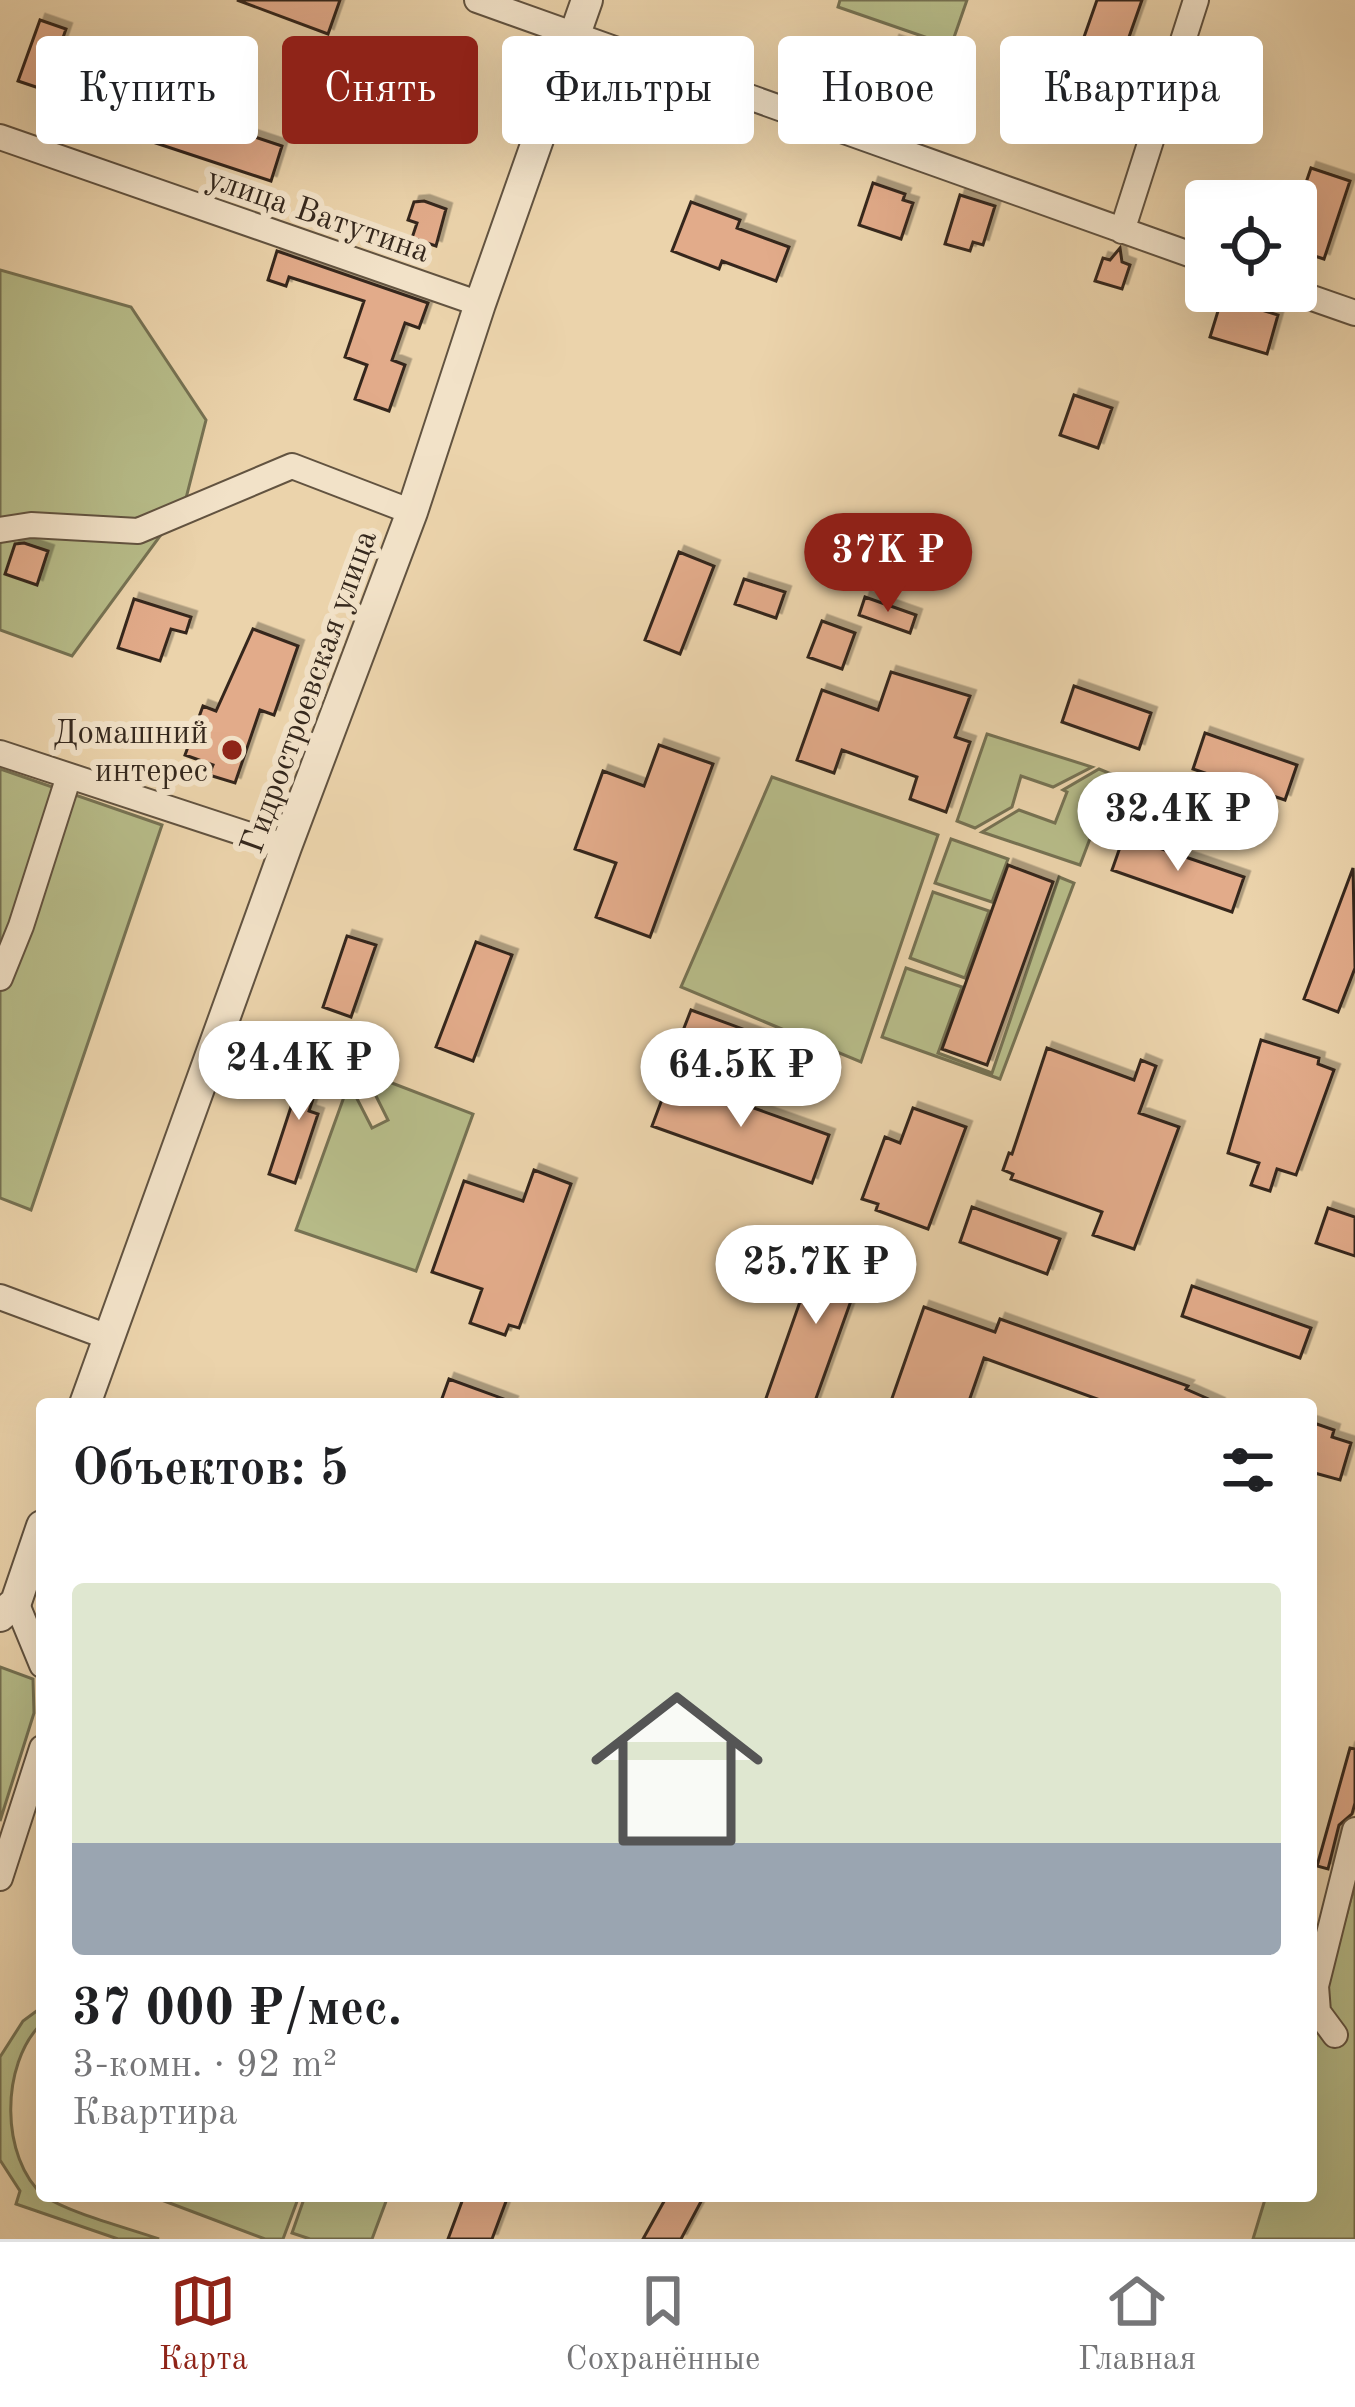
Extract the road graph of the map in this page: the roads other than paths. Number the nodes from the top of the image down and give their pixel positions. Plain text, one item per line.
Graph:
1 (477, 0) edge
2 (587, 0) edge
3 (1196, 0) edge
4 (575, 34) junction
5 (0, 137) edge
6 (1123, 231) junction
7 (1185, 253) edge
8 (1317, 300) edge
9 (480, 304) junction
10 (1355, 313) edge
11 (412, 512) junction
12 (0, 530) edge
13 (0, 753) edge
14 (69, 776) junction
15 (286, 847) junction
16 (0, 978) edge
17 (0, 1297) edge
18 (108, 1336) junction
19 (87, 1398) edge
20 (36, 1541) edge
21 (8, 1609) edge
22 (36, 1655) edge
23 (36, 1767) edge
24 (1355, 1830) edge
25 (0, 1878) edge
26 (1317, 1982) edge
27 (1317, 1999) edge
28 (1335, 2035) dead end

1 - 4 street
2 - 4 street, Гидростроевская улица
3 - 6 street
4 - 6 street
4 - 9 street, Гидростроевская улица
5 - 9 street, улица Ватутина
6 - 7 street
8 - 10 street
9 - 11 street, Гидростроевская улица
11 - 12 street
11 - 15 street, Гидростроевская улица
13 - 14 street
14 - 15 street
14 - 16 street
15 - 18 street, Гидростроевская улица
17 - 18 street
18 - 19 street, Гидростроевская улица
20 - 21 street
21 - 22 street
23 - 25 street
24 - 26 street
27 - 28 street

